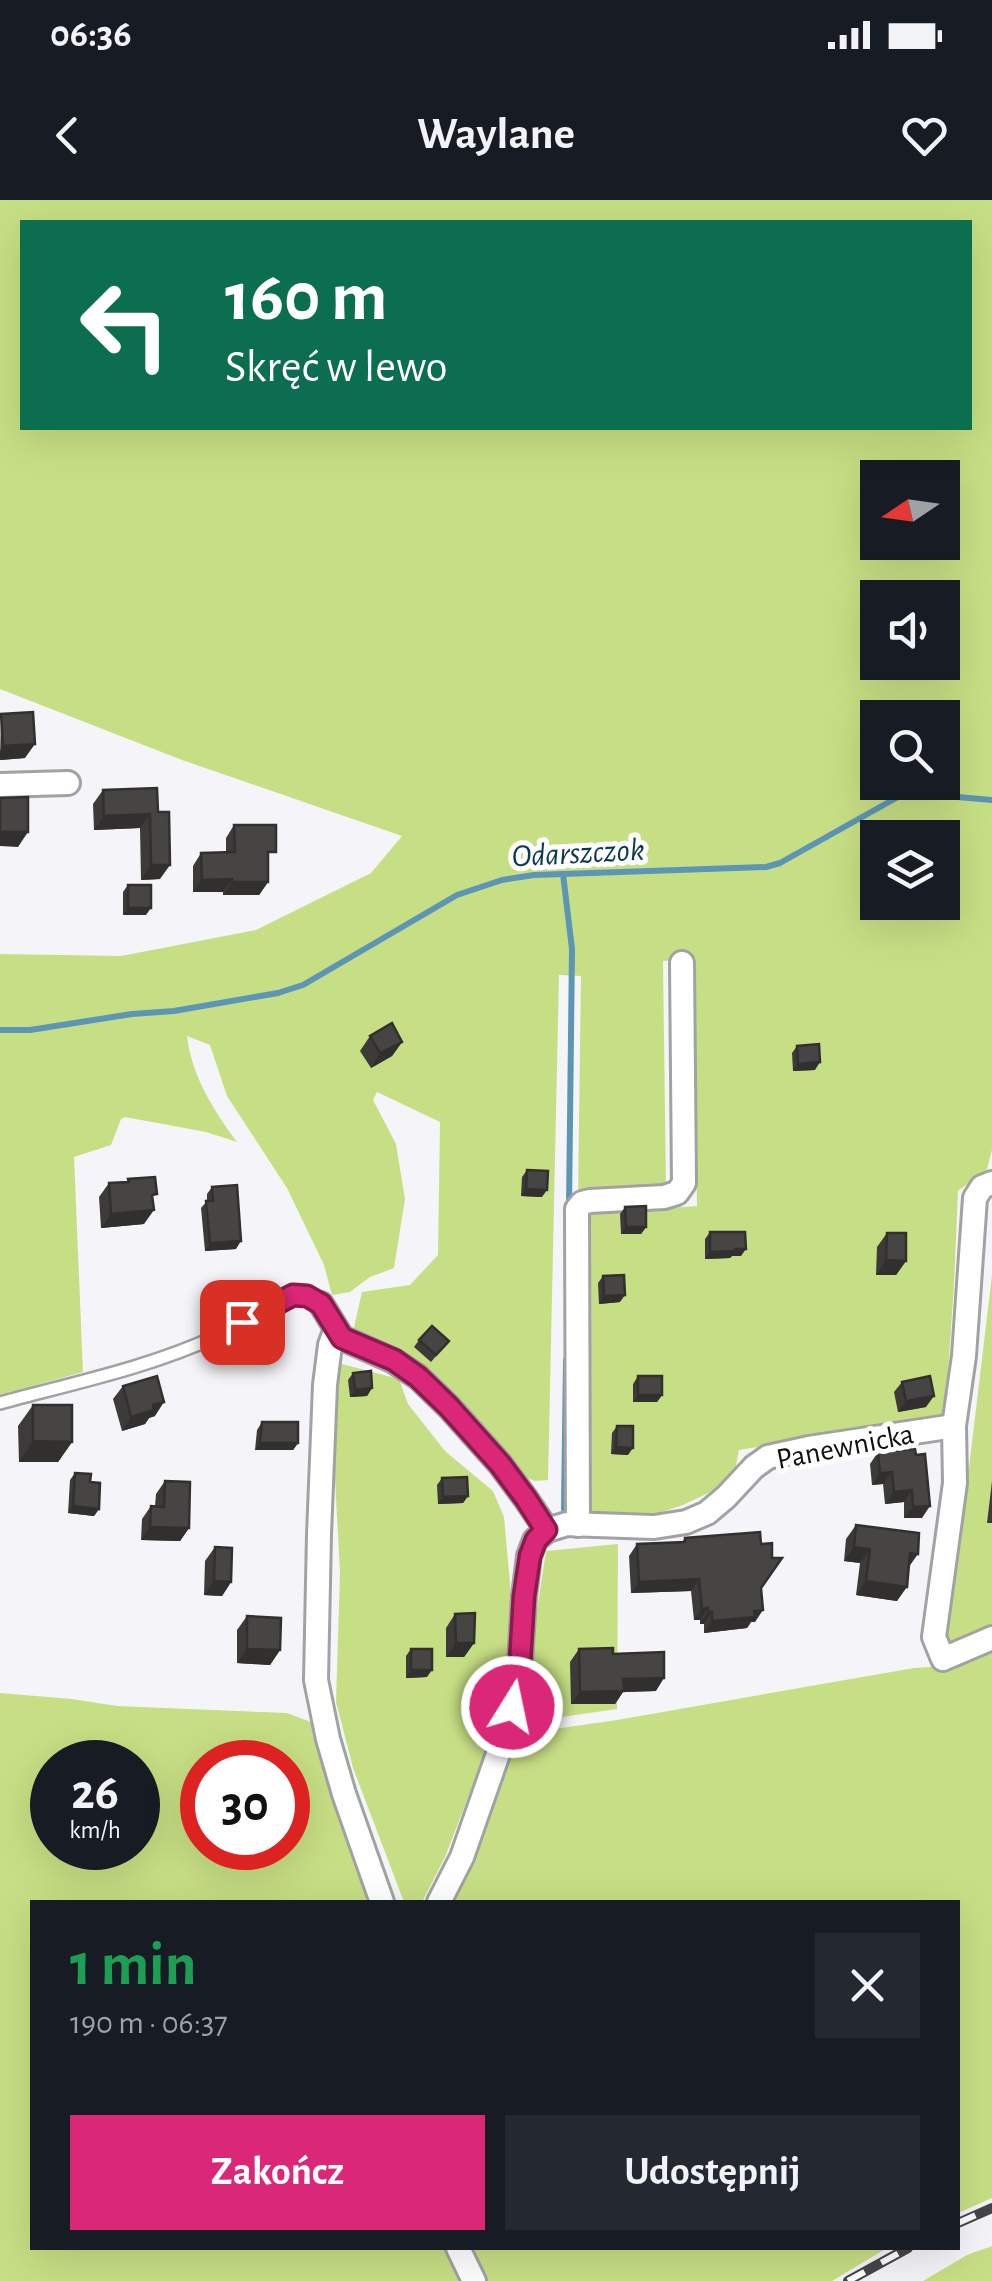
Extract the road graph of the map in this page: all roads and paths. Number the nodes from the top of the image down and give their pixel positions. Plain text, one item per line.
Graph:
1 (68, 783) dead end
2 (0, 786) edge
3 (682, 963) dead end
4 (992, 1183) edge
5 (321, 1304) joint
6 (336, 1329) junction
7 (0, 1404) edge
8 (954, 1426) junction
9 (578, 1524) junction
10 (546, 1530) junction
11 (992, 1638) edge
12 (381, 1900) edge
13 (440, 1900) edge
14 (459, 2250) edge
15 (474, 2281) edge

1 - 2 street
3 - 9 street
4 - 8 street
5 - 6 street
5 - 7 lane
6 - 10 street
6 - 12 street
8 - 9 street, Panewnicka
8 - 11 street, Panewnicka
9 - 10 street, Panewnicka
10 - 13 street
14 - 15 street

